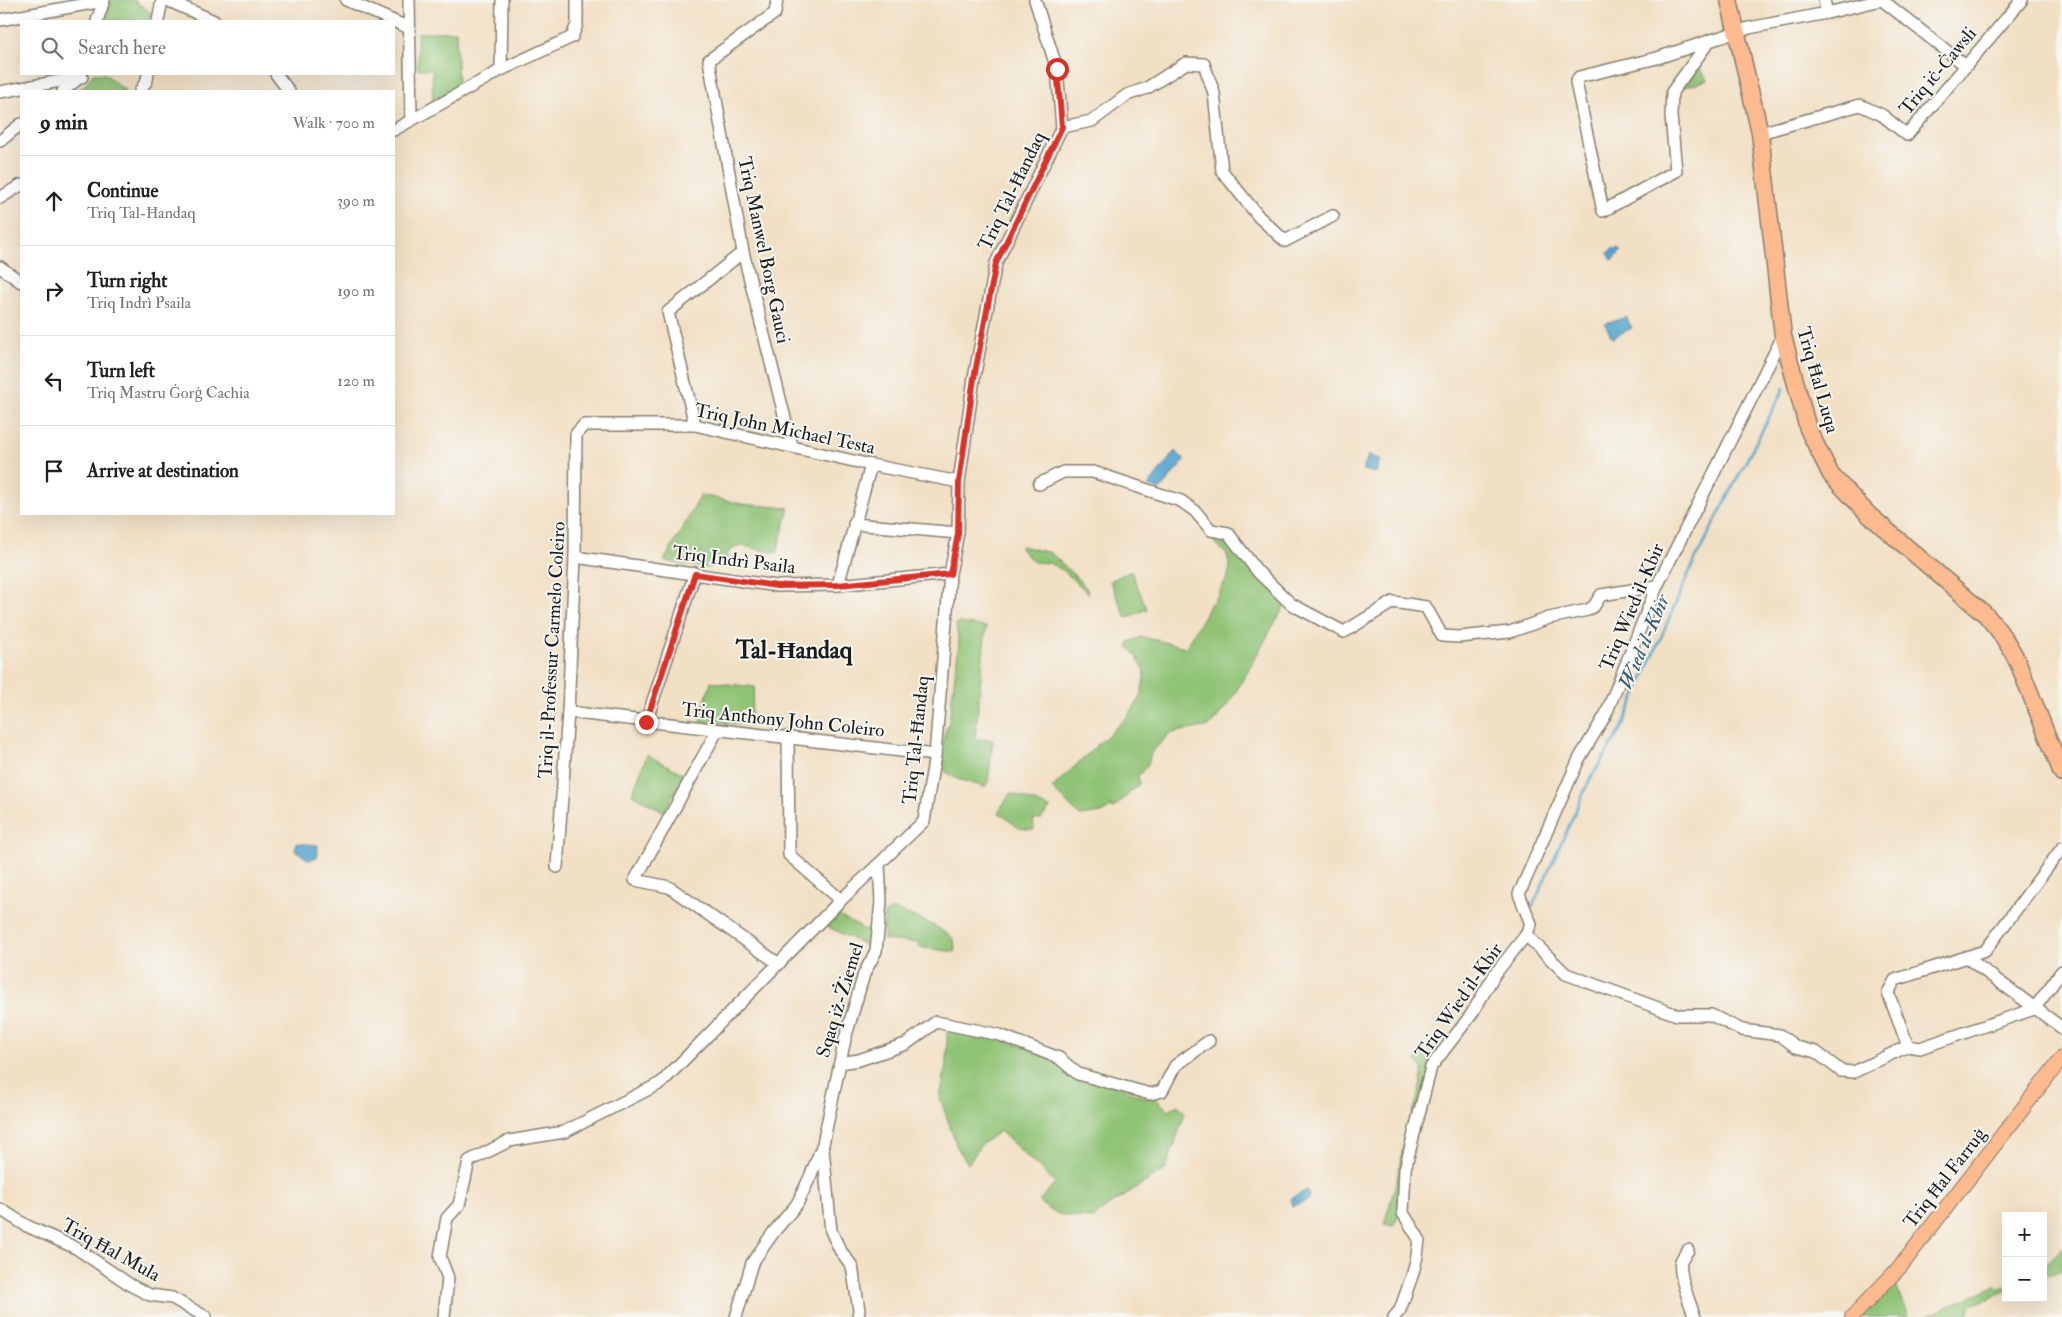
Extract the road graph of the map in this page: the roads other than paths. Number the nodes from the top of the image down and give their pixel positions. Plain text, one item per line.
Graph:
1 (103, 0) edge
2 (162, 0) edge
3 (167, 0) edge
4 (346, 0) edge
5 (409, 0) edge
6 (502, 0) edge
7 (577, 0) edge
8 (777, 0) edge
9 (1035, 0) edge
10 (1729, 0) edge
11 (1824, 0) edge
12 (1882, 0) edge
13 (2022, 0) edge
14 (1827, 13) junction
15 (0, 20) edge
16 (98, 20) edge
17 (158, 20) edge
18 (212, 20) edge
19 (391, 20) edge
20 (395, 22) edge
21 (409, 28) junction
22 (1737, 31) junction
23 (1710, 40) junction
24 (1966, 66) junction
25 (501, 70) junction
26 (82, 75) edge
27 (148, 75) edge
28 (277, 75) edge
29 (64, 90) edge
30 (141, 90) edge
31 (288, 90) edge
32 (0, 92) edge
33 (411, 119) junction
34 (20, 125) edge
35 (1062, 127) junction
36 (395, 129) edge
37 (1760, 133) junction
38 (0, 141) edge
39 (20, 186) edge
40 (0, 198) edge
41 (1333, 216) dead end
42 (742, 252) junction
43 (0, 267) edge
44 (20, 281) edge
45 (1783, 336) junction
46 (695, 425) junction
47 (576, 434) joint
48 (792, 446) junction
49 (871, 465) junction
50 (959, 482) junction
51 (1038, 484) dead end
52 (854, 524) junction
53 (958, 534) junction
54 (575, 557) junction
55 (695, 574) junction
56 (950, 574) junction
57 (838, 585) junction
58 (1657, 586) junction
59 (568, 712) junction
60 (646, 722) junction
61 (717, 731) junction
62 (788, 737) junction
63 (935, 755) junction
64 (2062, 774) edge
65 (2062, 848) edge
66 (879, 865) junction
67 (557, 867) dead end
68 (840, 900) junction
69 (1526, 936) junction
70 (1966, 957) junction
71 (779, 964) junction
72 (2062, 971) edge
73 (2034, 1009) junction
74 (2062, 1028) edge
75 (1208, 1042) dead end
76 (1908, 1046) junction
77 (2062, 1058) edge
78 (840, 1063) junction
79 (823, 1144) junction
80 (0, 1209) edge
81 (1688, 1250) dead end
82 (206, 1317) edge
83 (444, 1317) edge
84 (736, 1317) edge
85 (858, 1317) edge
86 (1394, 1317) edge
87 (1695, 1317) edge
88 (1852, 1317) edge

1 - 15 street
1 - 16 street
2 - 17 street
3 - 18 street
4 - 19 street
5 - 21 street
6 - 25 street
7 - 25 street
8 - 42 street, Triq Manwel Borg Gauci
9 - 35 street, Triq Tal-Ħandaq
10 - 22 highway, Triq Ħal Luqa
11 - 14 street
12 - 14 street
12 - 24 street
13 - 24 street, Triq iċ-Ċawsli
14 - 22 street
20 - 21 street
21 - 33 street
22 - 23 street
22 - 37 highway, Triq Ħal Luqa
23 - 23 street
24 - 37 street, Triq iċ-Ċawsli
25 - 33 street
26 - 29 street
26 - 32 street
27 - 30 street
28 - 31 street
33 - 36 street
34 - 38 street
35 - 41 street
35 - 50 street, Triq Tal-Ħandaq
37 - 45 highway, Triq Ħal Luqa
39 - 40 street
42 - 46 street
42 - 48 street, Triq Manwel Borg Gauci
43 - 44 street
45 - 58 street, Triq Wied il-Kbir
45 - 64 highway, Triq Ħal Luqa
46 - 47 street, Triq John Michael Testa
46 - 48 street, Triq John Michael Testa
47 - 54 street, Triq il-Professur Carmelo Coleiro
48 - 49 street, Triq John Michael Testa
49 - 50 street, Triq John Michael Testa
49 - 52 street
50 - 53 street, Triq Tal-Ħandaq
51 - 58 street
52 - 53 street
52 - 57 street
53 - 56 street, Triq Tal-Ħandaq
54 - 55 street, Triq Indrì Psaila
54 - 59 street, Triq il-Professur Carmelo Coleiro
55 - 57 street, Triq Indrì Psaila
55 - 60 street
56 - 57 street, Triq Indrì Psaila
56 - 63 street, Triq Tal-Ħandaq
58 - 69 street, Triq Wied il-Kbir
59 - 60 street, Triq Anthony John Coleiro
59 - 67 street, Triq il-Professur Carmelo Coleiro
60 - 61 street, Triq Anthony John Coleiro
61 - 62 street, Triq Anthony John Coleiro
61 - 71 street
62 - 63 street, Triq Anthony John Coleiro
62 - 68 street
63 - 66 street, Triq Tal-Ħandaq
65 - 70 street
66 - 68 street, Triq Tal-Ħandaq
66 - 78 street, Sqaq iż-Żiemel
68 - 71 street, Triq Tal-Ħandaq
69 - 76 street
69 - 86 street, Triq Wied il-Kbir
70 - 73 street
70 - 76 street
71 - 83 street, Triq Tal-Ħandaq
72 - 73 street
73 - 74 street
73 - 76 street
75 - 78 street
77 - 88 main road, Triq Ħal Farruġ
78 - 79 street, Sqaq iż-Żiemel
79 - 84 street
79 - 85 street
80 - 82 street, Triq Ħal Mula
81 - 87 street

